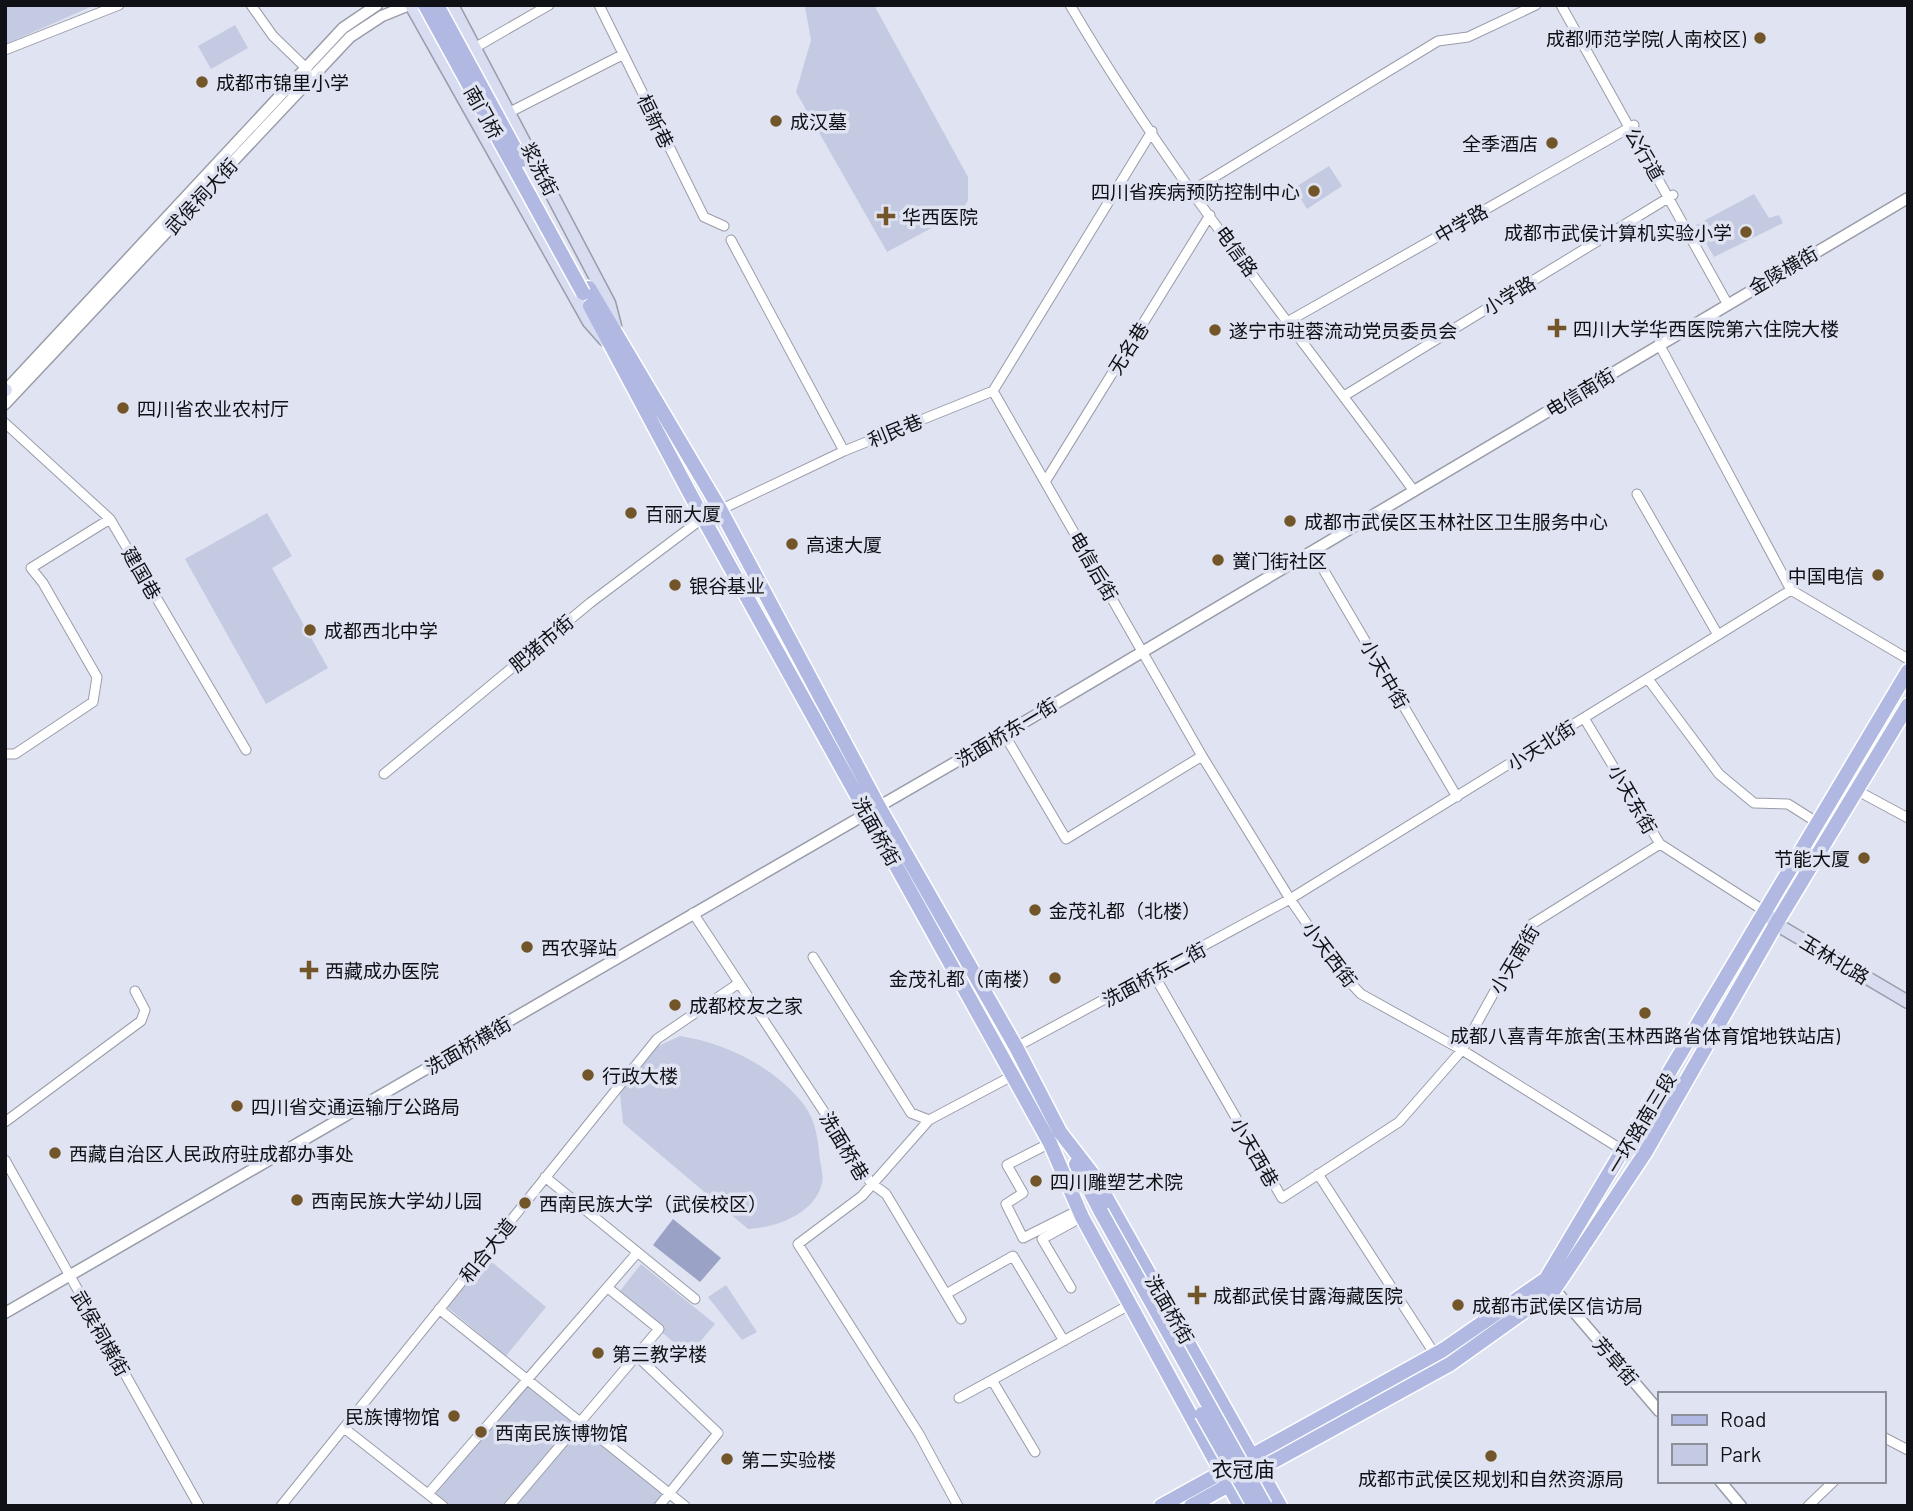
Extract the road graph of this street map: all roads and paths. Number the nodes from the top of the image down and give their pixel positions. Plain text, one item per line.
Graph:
1 (119, 5) edge
2 (251, 5) edge
3 (377, 5) edge
4 (410, 5) edge
5 (425, 5) edge
6 (437, 5) edge
7 (452, 5) edge
8 (549, 5) edge
9 (599, 5) edge
10 (1070, 5) edge
11 (1536, 5) edge
12 (1561, 5) edge
13 (1568, 5) edge
14 (476, 47) junction
15 (5, 50) edge
16 (622, 55) junction
17 (445, 64) junction
18 (307, 69) junction
19 (510, 112) junction
20 (1632, 126) junction
21 (1152, 131) junction
22 (1193, 190) junction
23 (1672, 196) junction
24 (1908, 198) edge
25 (1210, 215) junction
26 (724, 226) dead end
27 (732, 240) dead end
28 (586, 290) junction
29 (1729, 301) junction
30 (1289, 321) junction
31 (613, 341) junction
32 (1659, 344) junction
33 (6, 390) edge
34 (993, 391) junction
35 (1344, 396) junction
36 (5, 404) edge
37 (5, 423) edge
38 (844, 451) junction
39 (1045, 482) junction
40 (1414, 491) junction
41 (1637, 494) dead end
42 (720, 509) junction
43 (703, 518) junction
44 (110, 519) junction
45 (1313, 552) junction
46 (1791, 590) junction
47 (1718, 635) junction
48 (1143, 650) junction
49 (1908, 659) edge
50 (1908, 671) edge
51 (1648, 678) junction
52 (1908, 705) edge
53 (1584, 718) junction
54 (1004, 734) junction
55 (246, 750) dead end
56 (5, 754) edge
57 (1202, 756) junction
58 (384, 774) dead end
59 (1856, 790) junction
60 (1457, 797) junction
61 (873, 809) junction
62 (1908, 818) edge
63 (1821, 819) junction
64 (1837, 822) junction
65 (1660, 844) junction
66 (1290, 899) junction
67 (1766, 912) junction
68 (693, 913) junction
69 (1776, 924) junction
70 (813, 957) dead end
71 (1154, 975) junction
72 (739, 983) junction
73 (135, 991) dead end
74 (1908, 1002) edge
75 (1016, 1047) junction
76 (1462, 1050) junction
77 (1012, 1076) junction
78 (929, 1120) junction
79 (5, 1122) edge
80 (1055, 1138) junction
81 (1624, 1151) junction
82 (5, 1160) edge
83 (1318, 1174) junction
84 (545, 1177) junction
85 (871, 1183) junction
86 (1089, 1214) junction
87 (637, 1253) junction
88 (69, 1277) junction
89 (1550, 1285) junction
90 (1071, 1287) dead end
91 (608, 1288) junction
92 (946, 1294) junction
93 (695, 1299) dead end
94 (1131, 1304) junction
95 (439, 1309) junction
96 (5, 1313) edge
97 (961, 1320) dead end
98 (1064, 1341) junction
99 (1434, 1353) dead end
100 (637, 1356) junction
101 (529, 1378) junction
102 (992, 1380) junction
103 (959, 1398) dead end
104 (1658, 1410) edge
105 (580, 1419) junction
106 (344, 1428) junction
107 (1885, 1438) edge
108 (1908, 1450) edge
109 (1035, 1452) dead end
110 (1256, 1462) junction
111 (1225, 1479) junction
112 (1722, 1483) edge
113 (1832, 1483) edge
114 (669, 1493) junction
115 (428, 1494) junction
116 (199, 1506) edge
117 (281, 1506) edge
118 (443, 1506) edge
119 (509, 1506) edge
120 (659, 1506) edge
121 (685, 1506) edge
122 (958, 1506) edge
123 (1161, 1506) edge
124 (1191, 1506) edge
125 (1240, 1506) edge
126 (1254, 1506) edge
127 (1265, 1506) edge
128 (1280, 1506) edge
129 (1741, 1506) edge
130 (1808, 1506) edge

1 - 15 street
2 - 18 street
3 - 18 street, 武侯祠大街
4 - 17 main road, 浆洗街
4 - 36 street, 武侯祠大街
5 - 28 main road, 南门桥, bridge
6 - 28 main road, 南门桥, bridge
7 - 14 main road, 浆洗街
8 - 14 street
9 - 16 street, 桓新巷
10 - 21 street, 电信路
11 - 22 street
12 - 20 street, 公行道
13 - 20 street, 公行道
14 - 17 street
14 - 19 main road, 浆洗街
16 - 19 street
16 - 26 street, 桓新巷
17 - 31 main road, 浆洗街
18 - 33 street, 武侯祠大街
19 - 31 main road, 浆洗街
20 - 23 street, 公行道
20 - 30 street, 中学路
21 - 22 street, 电信路
21 - 34 street
22 - 25 street, 电信路
23 - 29 street, 公行道
23 - 35 street, 小学路
24 - 29 street, 金陵横街
25 - 30 street, 电信路
25 - 39 street, 无名巷
27 - 38 street
28 - 31 main road, 浆洗街
29 - 32 street, 金陵横街
30 - 35 street, 电信路
31 - 42 main road, 浆洗街
31 - 43 main road, 浆洗街
32 - 40 street, 电信南街
32 - 46 street
34 - 38 street, 利民巷
34 - 39 street
35 - 40 street, 电信路
37 - 44 street, 建国巷
38 - 42 street, 利民巷
39 - 48 street, 电信后街
40 - 45 street, 电信南街
41 - 47 street
42 - 43 street, 利民巷
42 - 61 main road, 洗面桥街
43 - 58 street, 肥猪市街
43 - 61 main road, 洗面桥街
44 - 55 street, 建国巷
44 - 56 street
45 - 48 street, 电信南街
45 - 60 street, 小天中街
46 - 47 street, 小天北街
46 - 49 street
47 - 51 street, 小天北街
48 - 54 street, 洗面桥东一街
48 - 57 street, 小天西街
50 - 63 main road, 一环路南三段
51 - 53 street, 小天北街
51 - 63 street
52 - 59 main road, 一环路南三段
53 - 60 street, 小天北街
53 - 65 street, 小天东街
54 - 57 street
54 - 61 street, 洗面桥东一街
57 - 66 street, 小天西街
59 - 62 street
59 - 64 main road, 一环路南三段
60 - 66 street, 小天北街
61 - 68 street, 洗面桥横街
61 - 75 main road, 洗面桥街
61 - 77 main road, 洗面桥街
63 - 64 main road
63 - 67 main road, 一环路南三段
64 - 69 main road, 一环路南三段
65 - 67 street, 小天东街
65 - 76 street, 小天南街
66 - 71 street, 洗面桥东二街
66 - 76 street, 小天西街
67 - 69 main road, 玉林北路
67 - 81 main road, 一环路南三段
68 - 72 street, 洗面桥巷
68 - 88 street, 洗面桥横街
69 - 74 main road, 玉林北路
69 - 89 main road, 一环路南三段
70 - 78 street
71 - 75 street, 洗面桥东二街
71 - 83 street, 小天西巷
72 - 84 street, 和合大道
72 - 85 street, 洗面桥巷
73 - 79 street
75 - 80 main road, 洗面桥街
76 - 81 street, 小天西街
76 - 83 street, 小天西巷
77 - 78 street
77 - 80 main road, 洗面桥街
78 - 85 street
80 - 86 main road, 洗面桥街
80 - 86 street
80 - 110 main road, 洗面桥街
81 - 89 main road, 一环路南三段
82 - 88 street, 武侯祠横街
83 - 99 street
84 - 87 street
84 - 95 street, 和合大道
85 - 92 street
85 - 122 street, 洗面桥巷
86 - 90 street
86 - 94 main road, 洗面桥街
86 - 126 main road, bridge
86 - 127 main road, bridge
87 - 91 street
87 - 93 street
88 - 96 street, 洗面桥横街
88 - 116 street, 武侯祠横街
89 - 104 street, 芳草街
89 - 110 main road, 一环路南三段
91 - 100 street
91 - 101 street
92 - 97 street
92 - 98 street
94 - 98 street
94 - 111 main road, 洗面桥街
95 - 101 street
95 - 106 street, 和合大道
98 - 102 street
100 - 105 street
100 - 114 street
101 - 105 street
101 - 115 street
102 - 103 street
102 - 109 street
105 - 114 street
105 - 119 street
106 - 115 street
106 - 117 street, 和合大道
107 - 108 street
110 - 111 main road, 一环路南三段
110 - 128 main road, 洗面桥街
111 - 123 main road
111 - 124 main road
111 - 125 main road, 洗面桥街
112 - 129 street
113 - 130 street
114 - 120 street
114 - 121 street
115 - 118 street

